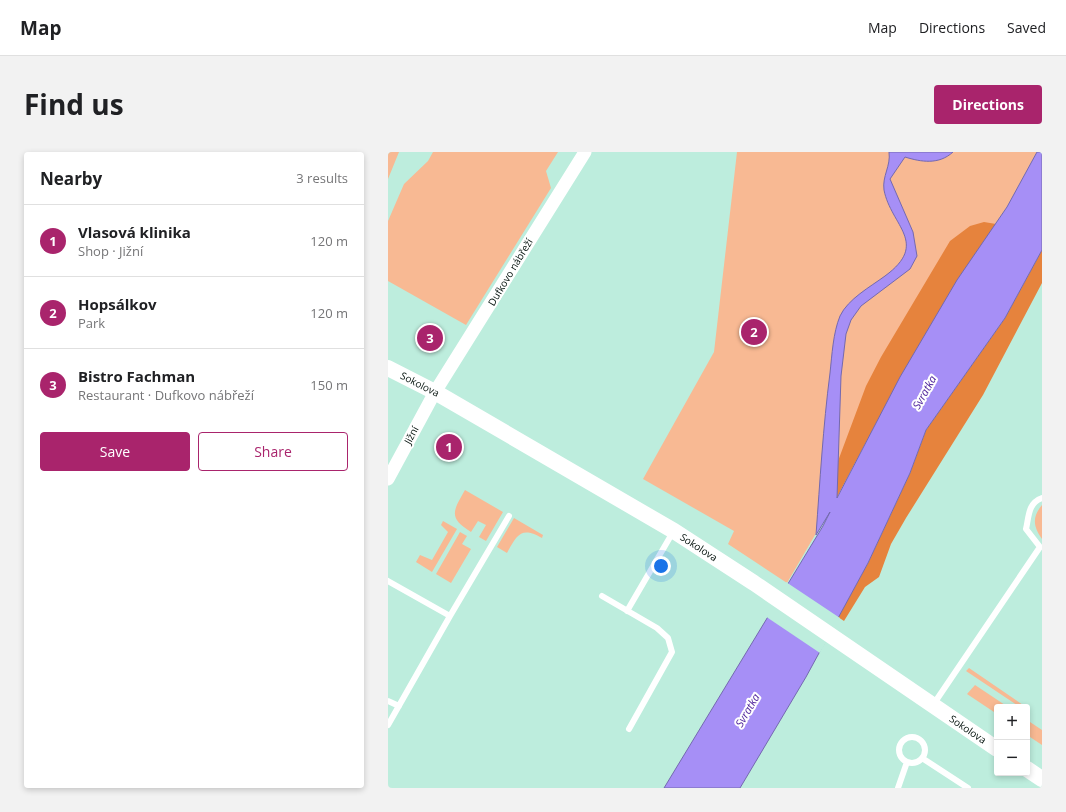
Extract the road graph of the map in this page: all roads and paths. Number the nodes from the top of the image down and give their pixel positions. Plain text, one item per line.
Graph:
1 (585, 152) edge
2 (388, 368) edge
3 (435, 392) junction
4 (388, 479) edge
5 (1042, 498) edge
6 (509, 516) dead end
7 (674, 531) junction
8 (1041, 548) edge
9 (388, 581) edge
10 (602, 596) dead end
11 (627, 611) junction
12 (450, 616) junction
13 (388, 701) edge
14 (933, 705) junction
15 (398, 706) junction
16 (388, 725) edge
17 (630, 729) dead end
18 (994, 747) edge
19 (922, 758) junction
20 (908, 762) junction
21 (1030, 771) edge
22 (1042, 780) edge
23 (898, 788) edge
24 (968, 788) edge

1 - 3 street, Dufkovo nábřeží
2 - 3 street, Sokolova
3 - 4 street, Jižní
3 - 7 street, Sokolova
5 - 8 lane
6 - 12 lane
7 - 11 lane
7 - 14 street, Sokolova
8 - 14 lane
9 - 12 lane
10 - 11 lane
11 - 17 lane
12 - 15 lane
13 - 15 lane
14 - 18 street, Sokolova
15 - 16 lane
19 - 20 lane
19 - 20 lane
19 - 24 lane
20 - 23 lane
21 - 22 street

